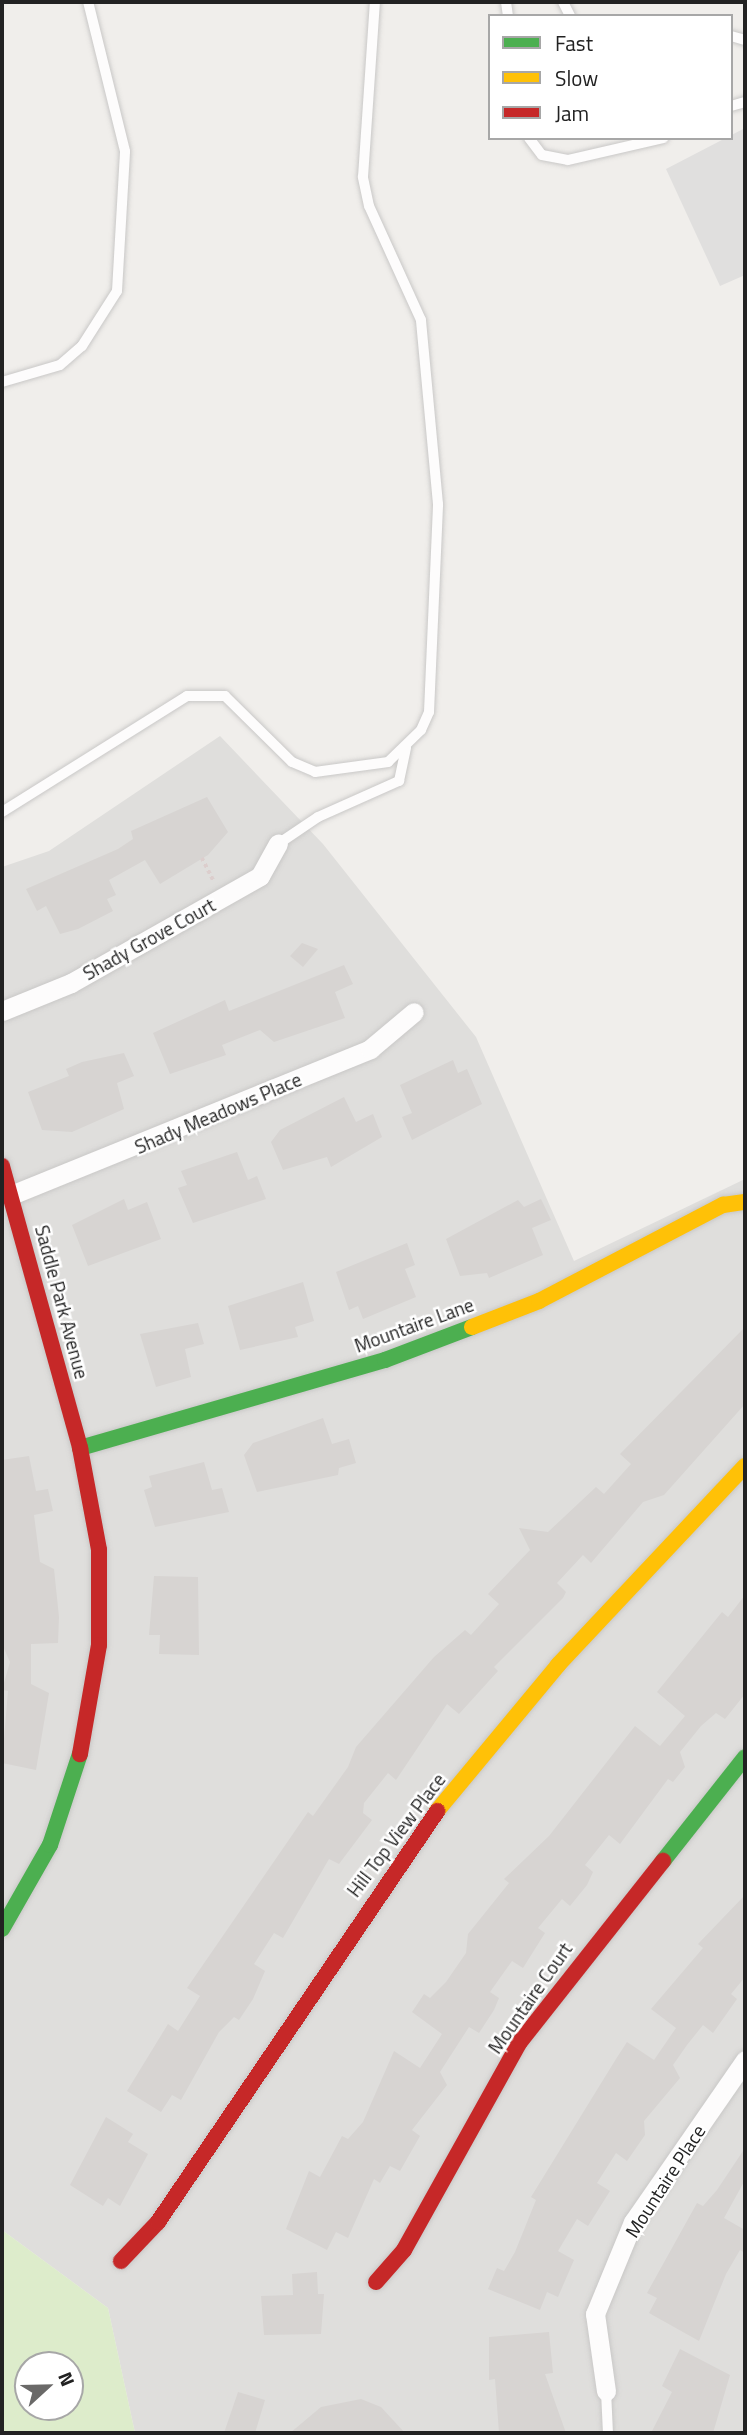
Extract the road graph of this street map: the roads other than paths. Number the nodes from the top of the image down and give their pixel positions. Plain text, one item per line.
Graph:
1 (88, 2) edge
2 (375, 2) edge
3 (531, 140) edge
4 (654, 140) edge
5 (2, 382) edge
6 (406, 748) junction
7 (2, 812) edge
8 (278, 844) joint
9 (2, 1011) edge
10 (414, 1013) dead end
11 (2, 1166) edge
12 (11, 1195) junction
13 (745, 1202) edge
14 (80, 1448) junction
15 (745, 1466) edge
16 (745, 1757) edge
17 (2, 1929) edge
18 (745, 2060) edge
19 (121, 2260) dead end
20 (376, 2282) dead end
21 (606, 2391) joint
22 (608, 2433) edge

1 - 5 lane
2 - 6 lane
3 - 4 lane
6 - 7 lane
6 - 8 lane
8 - 9 street, Shady Grove Court
10 - 12 street, Shady Meadows Place
11 - 12 street, Saddle Park Avenue
12 - 14 street, Saddle Park Avenue
13 - 14 street, Mountaire Lane
14 - 17 street, Saddle Park Avenue
15 - 19 street, Hill Top View Place
16 - 20 street, Mountaire Court
18 - 21 street, Mountaire Place
21 - 22 lane

